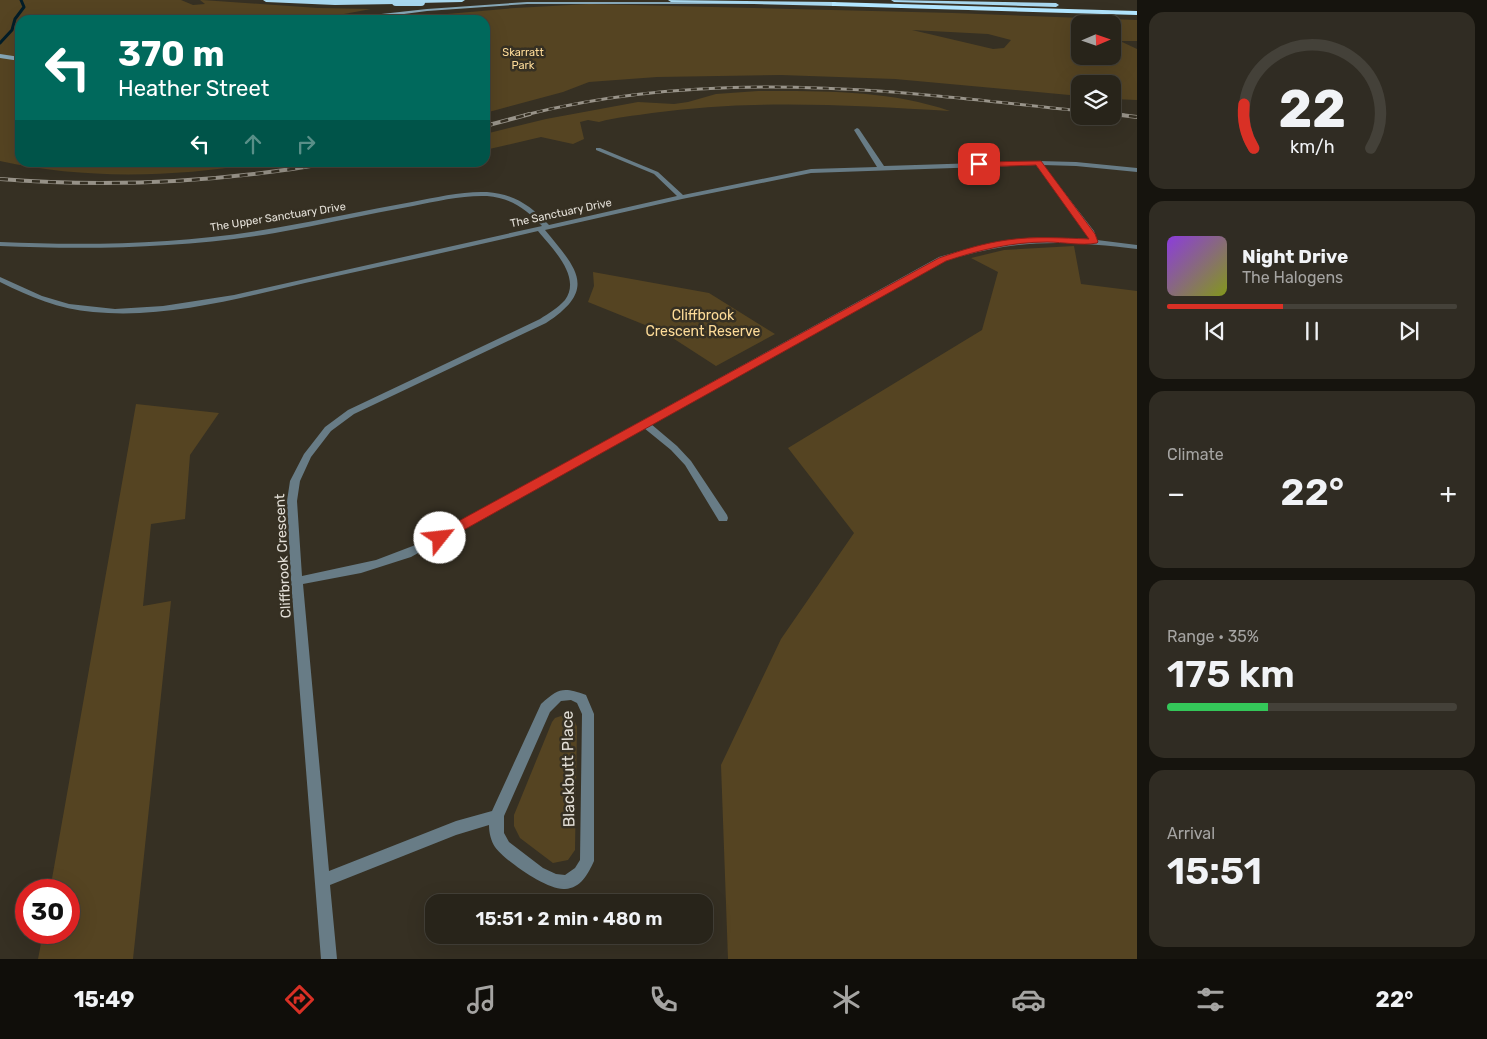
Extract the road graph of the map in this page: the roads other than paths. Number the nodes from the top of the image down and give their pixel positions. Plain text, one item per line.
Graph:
1 (266, 0) edge
2 (462, 0) edge
3 (671, 0) edge
4 (894, 0) edge
5 (418, 1) edge
6 (396, 2) joint
7 (774, 2) junction
8 (835, 4) joint
9 (1056, 5) joint
10 (1137, 7) edge
11 (1137, 13) edge
12 (358, 15) edge
13 (386, 15) edge
14 (0, 56) edge
15 (15, 58) edge
16 (857, 130) dead end
17 (598, 149) dead end
18 (1038, 163) junction
19 (880, 167) junction
20 (1137, 170) edge
21 (682, 198) junction
22 (543, 228) junction
23 (1094, 242) junction
24 (0, 244) edge
25 (1137, 247) edge
26 (0, 279) edge
27 (645, 424) junction
28 (723, 518) dead end
29 (297, 582) junction
30 (497, 816) junction
31 (324, 880) junction
32 (329, 959) edge

1 - 6 highway
2 - 5 highway
3 - 7 highway
4 - 9 highway
5 - 6 highway, bridge
5 - 12 main road
7 - 8 highway
7 - 13 main road
8 - 11 highway
9 - 10 highway
14 - 15 main road
16 - 19 street
17 - 21 street
18 - 19 street, The Sanctuary Drive
18 - 20 street, The Sanctuary Drive
18 - 23 street
19 - 21 street, The Sanctuary Drive
21 - 22 street, The Sanctuary Drive
22 - 24 street, The Upper Sanctuary Drive
22 - 26 street, The Sanctuary Drive
22 - 29 street, Cliffbrook Crescent
23 - 25 street
23 - 27 street
27 - 28 street
27 - 29 street
29 - 31 street, Cliffbrook Crescent
30 - 30 street, Blackbutt Place
30 - 31 street
31 - 32 street, Cliffbrook Crescent

